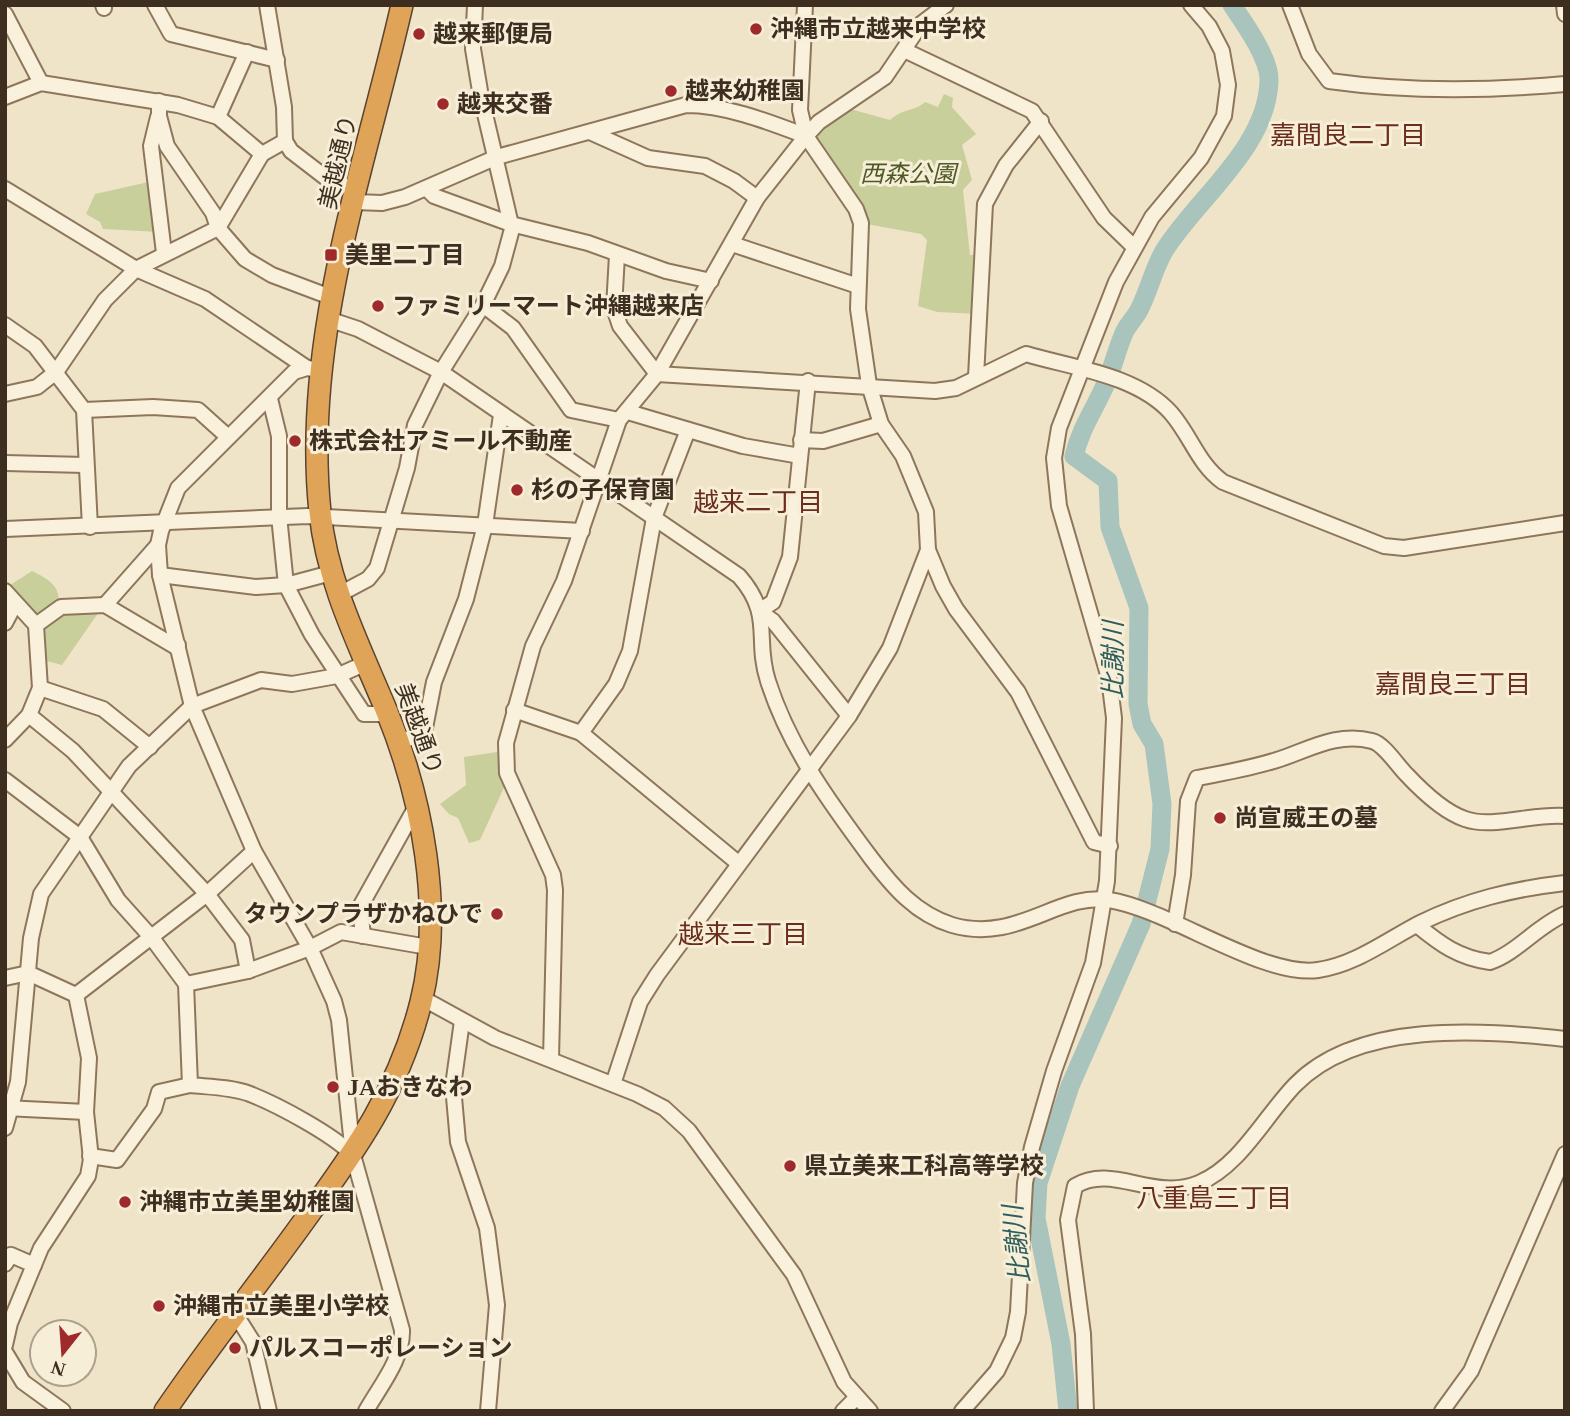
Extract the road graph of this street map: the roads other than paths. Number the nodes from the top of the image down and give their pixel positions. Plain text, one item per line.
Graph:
1 (155, 5) edge
2 (267, 5) edge
3 (401, 5) edge
4 (475, 5) edge
5 (805, 5) edge
6 (946, 5) edge
7 (1191, 5) edge
8 (1290, 5) edge
9 (1563, 5) edge
10 (5, 14) edge
11 (1565, 15) edge
12 (904, 50) junction
13 (247, 52) junction
14 (277, 60) junction
15 (41, 83) junction
16 (1565, 84) edge
17 (5, 97) edge
18 (159, 108) junction
19 (218, 117) junction
20 (1041, 121) junction
21 (590, 132) junction
22 (806, 136) junction
23 (285, 141) junction
24 (261, 154) junction
25 (497, 157) junction
26 (5, 189) edge
27 (427, 189) junction
28 (356, 196) junction
29 (757, 198) junction
30 (510, 224) junction
31 (218, 228) junction
32 (732, 244) junction
33 (1134, 247) junction
34 (164, 253) junction
35 (617, 255) junction
36 (136, 269) junction
37 (711, 281) junction
38 (858, 286) junction
39 (333, 298) junction
40 (483, 305) junction
41 (328, 319) junction
42 (5, 326) edge
43 (314, 369) junction
44 (1087, 371) junction
45 (56, 372) junction
46 (441, 372) junction
47 (657, 374) junction
48 (976, 377) junction
49 (808, 381) junction
50 (869, 385) junction
51 (37, 387) junction
52 (68, 388) junction
53 (5, 394) edge
54 (270, 399) junction
55 (84, 410) junction
56 (501, 415) junction
57 (624, 416) junction
58 (881, 424) junction
59 (688, 430) junction
60 (228, 438) junction
61 (801, 440) junction
62 (800, 456) junction
63 (5, 463) edge
64 (85, 465) junction
65 (598, 481) junction
66 (279, 516) junction
67 (320, 516) junction
68 (654, 518) junction
69 (392, 521) junction
70 (162, 523) junction
71 (1565, 523) edge
72 (485, 525) junction
73 (90, 527) junction
74 (5, 529) edge
75 (582, 531) junction
76 (158, 545) junction
77 (928, 550) junction
78 (331, 573) junction
79 (160, 575) junction
80 (286, 585) junction
81 (5, 591) edge
82 (338, 596) junction
83 (15, 604) junction
84 (105, 605) junction
85 (759, 611) junction
86 (5, 623) edge
87 (36, 625) junction
88 (177, 645) junction
89 (366, 663) junction
90 (337, 676) junction
91 (40, 688) junction
92 (192, 706) junction
93 (514, 710) junction
94 (29, 715) junction
95 (388, 715) junction
96 (849, 716) junction
97 (581, 733) junction
98 (5, 740) edge
99 (398, 741) junction
100 (150, 747) junction
101 (808, 770) junction
102 (5, 780) edge
103 (111, 793) junction
104 (417, 805) junction
105 (1565, 817) edge
106 (80, 837) junction
107 (1110, 846) junction
108 (254, 850) junction
109 (738, 863) junction
110 (1565, 883) edge
111 (207, 894) junction
112 (1103, 900) junction
113 (1565, 914) edge
114 (1175, 924) junction
115 (1417, 925) junction
116 (363, 936) junction
117 (152, 938) junction
118 (428, 947) junction
119 (310, 948) junction
120 (248, 971) junction
121 (28, 973) junction
122 (5, 978) edge
123 (186, 984) junction
124 (76, 995) junction
125 (422, 998) junction
126 (462, 1021) junction
127 (1565, 1039) edge
128 (551, 1059) junction
129 (612, 1084) junction
130 (190, 1085) junction
131 (8, 1108) edge
132 (86, 1112) junction
133 (5, 1128) edge
134 (1565, 1154) edge
135 (353, 1155) junction
136 (90, 1156) junction
137 (5, 1264) edge
138 (34, 1265) junction
139 (236, 1315) junction
140 (5, 1345) edge
141 (5, 1352) edge
142 (856, 1398) junction
143 (55, 1408) edge
144 (165, 1411) edge
145 (269, 1411) edge
146 (366, 1411) edge
147 (488, 1411) edge
148 (843, 1411) edge
149 (870, 1411) edge
150 (962, 1411) edge
151 (1086, 1411) edge
152 (1443, 1411) edge

1 - 13 street
2 - 14 street
3 - 28 highway, 美越通り
4 - 25 street
5 - 22 street
6 - 12 street
7 - 33 street
8 - 16 street
9 - 11 street
10 - 15 street
12 - 20 street
12 - 22 street
13 - 14 street
13 - 19 street
14 - 23 street
15 - 17 street
15 - 18 street
18 - 19 street
18 - 31 street
18 - 34 street
19 - 24 street
20 - 33 street
20 - 48 street
21 - 22 street
21 - 25 street
21 - 29 street
22 - 29 street
22 - 38 street
23 - 24 street
23 - 28 street
24 - 31 street
25 - 27 street
25 - 30 street
26 - 36 street
27 - 28 street
27 - 30 street
28 - 39 highway, 美越通り
29 - 32 street
30 - 35 street
30 - 40 street
31 - 34 street
31 - 39 street
32 - 37 street
32 - 38 street
33 - 44 street
34 - 36 street
35 - 37 street
35 - 47 street
36 - 43 street
36 - 45 street
37 - 47 street
38 - 50 street
39 - 41 highway, 美越通り
40 - 46 street
40 - 57 street
41 - 43 highway, 美越通り
41 - 46 street
42 - 45 street
43 - 54 street
43 - 67 highway, 美越通り
44 - 48 street
44 - 71 street
44 - 107 street
45 - 51 street
45 - 52 street
46 - 56 street
46 - 69 street
47 - 49 street
47 - 57 street
48 - 50 street
49 - 50 street
49 - 61 street
50 - 58 street
51 - 52 street
51 - 53 street
52 - 55 street
54 - 60 street
54 - 66 street
55 - 60 street
55 - 64 street
56 - 65 street
56 - 72 street
57 - 59 street
57 - 65 street
58 - 61 street
58 - 77 street
59 - 62 street
59 - 68 street
60 - 70 street
61 - 62 street
62 - 85 street
63 - 64 street
64 - 73 street
65 - 68 street
65 - 75 street
66 - 67 street
66 - 70 street
66 - 80 street
67 - 69 street
67 - 78 highway, 美越通り
68 - 85 street
68 - 97 street
69 - 72 street
69 - 82 street
70 - 73 street
70 - 76 street
72 - 75 street
72 - 99 street
73 - 74 street
75 - 93 street
76 - 79 street
76 - 84 street
77 - 96 street
77 - 107 street
78 - 80 street
78 - 82 highway, 美越通り
79 - 80 street
79 - 88 street
80 - 90 street
81 - 83 street
82 - 89 highway, 美越通り
83 - 86 street
83 - 87 street
84 - 87 street
84 - 88 street
85 - 96 street
85 - 101 street
87 - 91 street
88 - 92 street
89 - 90 street
89 - 95 highway, 美越通り
90 - 92 street
90 - 95 street
91 - 94 street
91 - 100 street
92 - 100 street
92 - 108 street
93 - 97 street
93 - 128 street
94 - 98 street
94 - 103 street
95 - 99 highway, 美越通り
96 - 101 street
97 - 109 street
99 - 104 highway, 美越通り
100 - 103 street
101 - 109 street
101 - 112 street
102 - 106 street
103 - 106 street
103 - 111 street
104 - 116 street
104 - 118 highway, 美越通り
105 - 114 street
106 - 117 street
106 - 121 street
107 - 112 street
108 - 111 street
108 - 119 street
109 - 129 street
110 - 115 street
111 - 117 street
111 - 120 street
112 - 114 street
112 - 150 street
113 - 115 street
114 - 115 street
116 - 118 street
116 - 119 street
117 - 123 street
117 - 124 street
118 - 125 highway, 美越通り
119 - 120 street
119 - 135 street
120 - 123 street
121 - 122 street
121 - 124 street
121 - 131 street
123 - 130 street
124 - 132 street
125 - 126 street
125 - 135 highway, 美越通り
126 - 128 street
126 - 147 street
127 - 151 street
128 - 129 street
129 - 142 street
130 - 135 street
130 - 136 street
131 - 132 street
131 - 133 street
132 - 136 street
134 - 152 street
135 - 139 highway, 美越通り
135 - 146 street
136 - 138 street
137 - 138 street
138 - 140 street
139 - 144 highway, 美越通り
139 - 145 street
141 - 143 street
142 - 148 street
142 - 149 street

